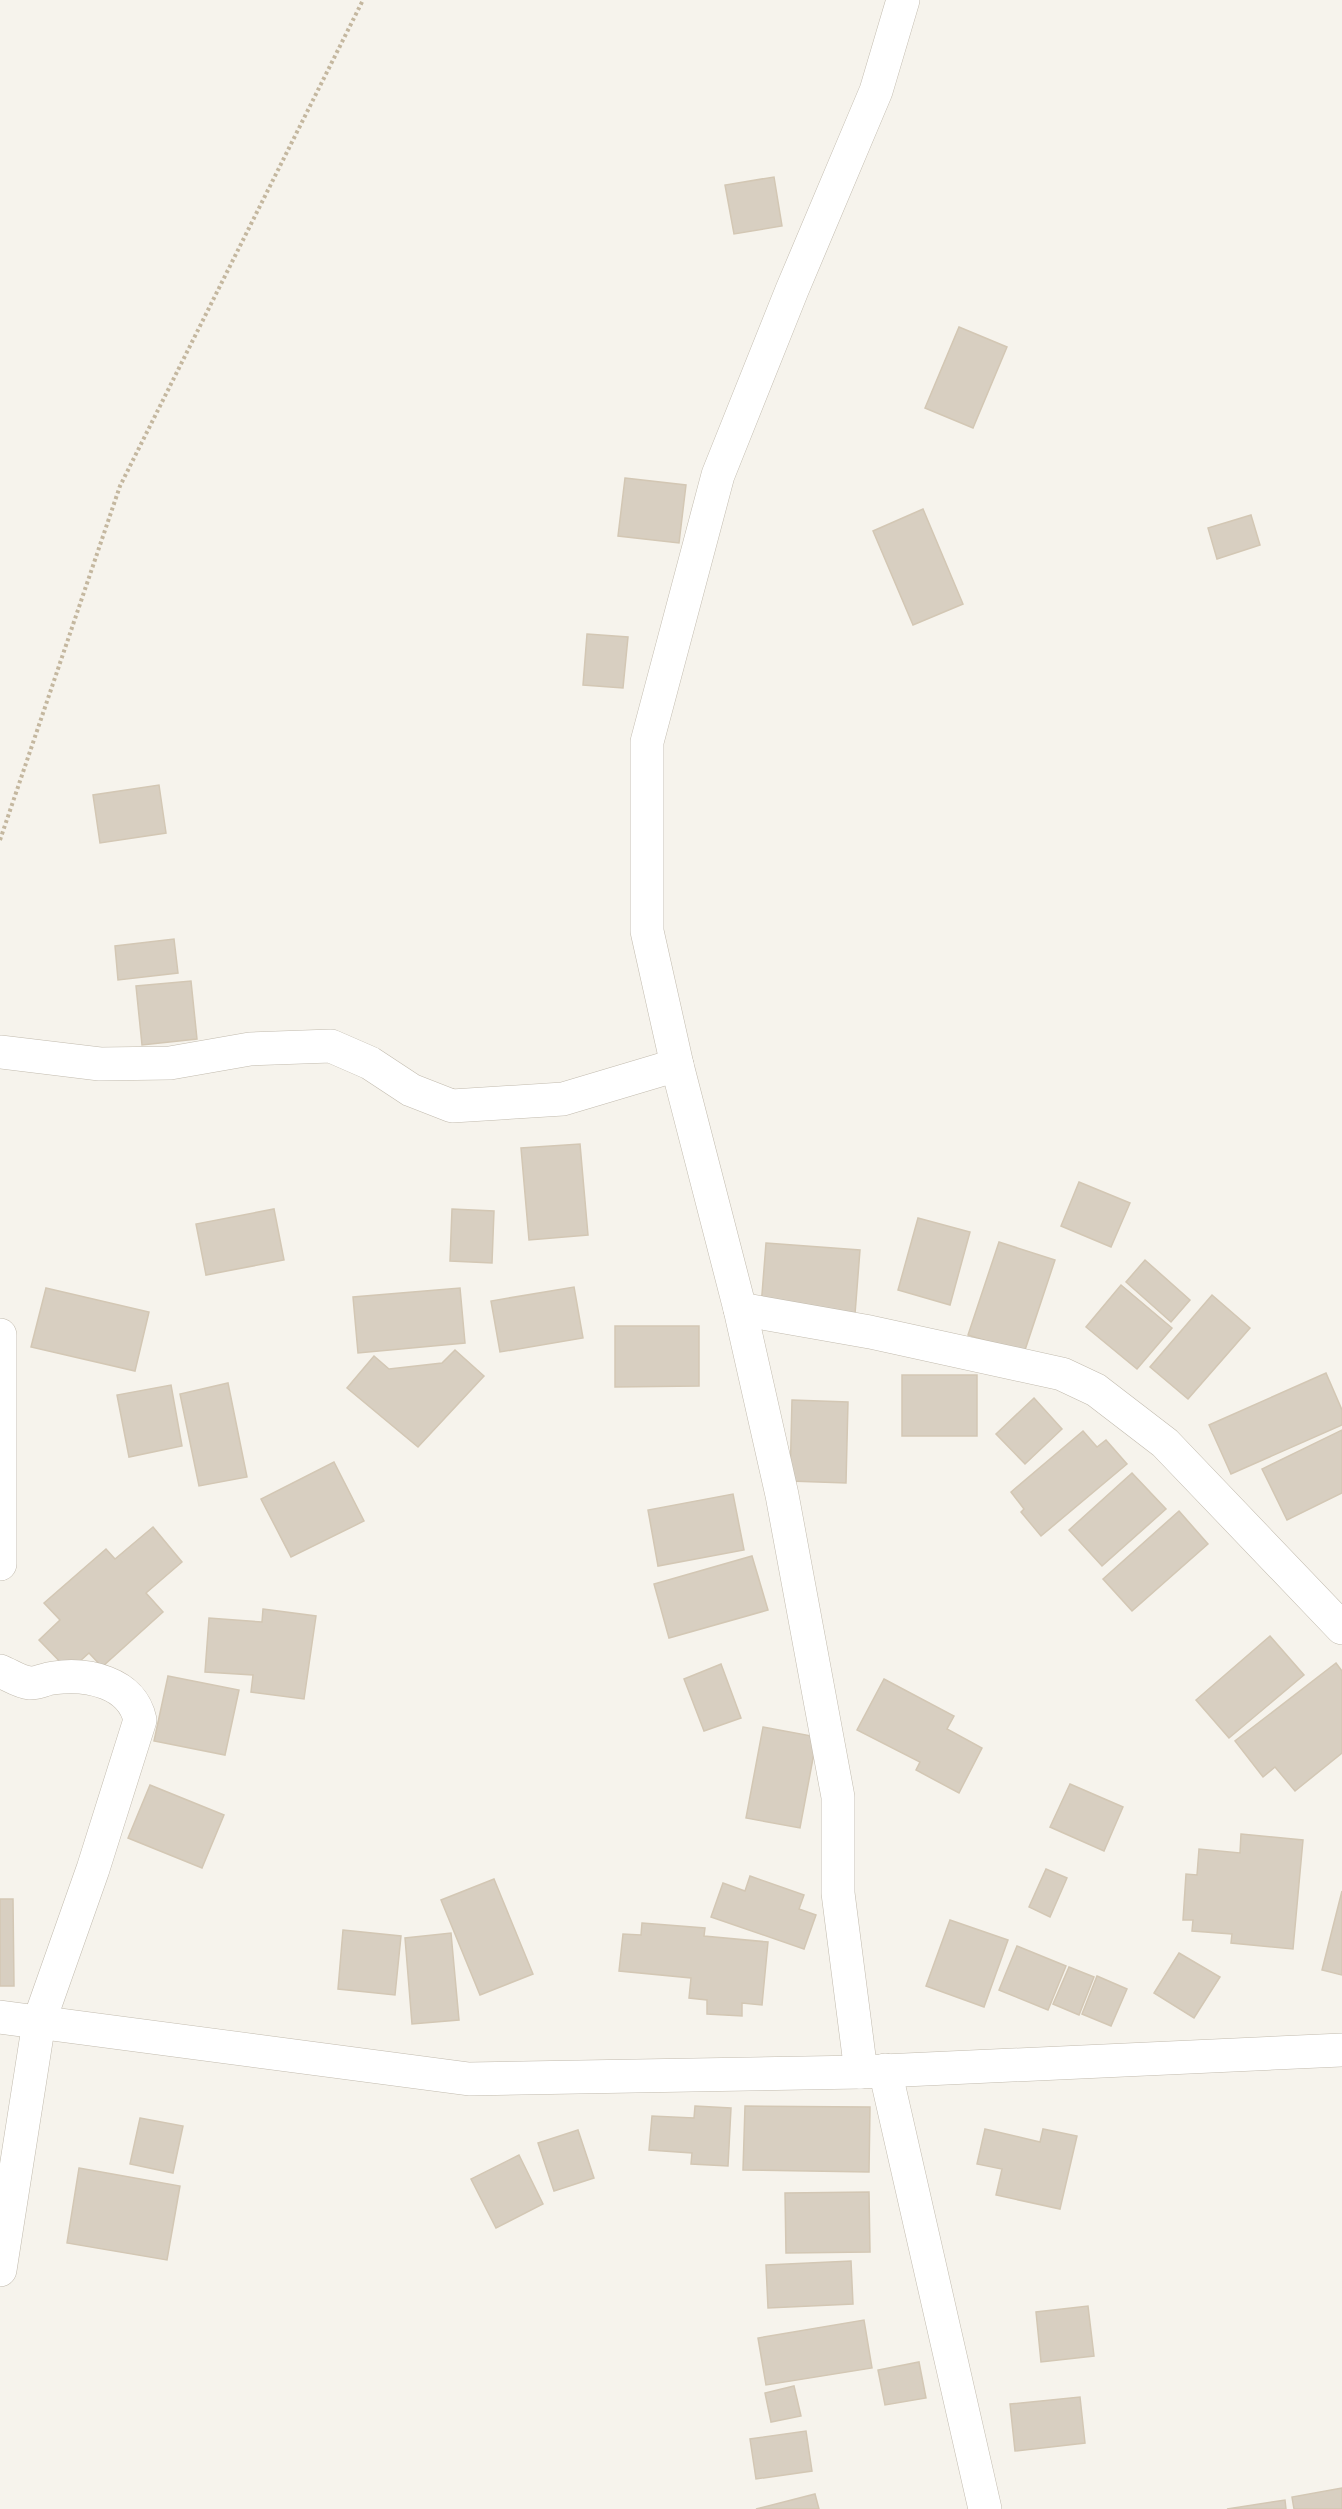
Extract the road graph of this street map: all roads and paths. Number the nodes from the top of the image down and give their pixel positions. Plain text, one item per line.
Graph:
1 (363, 0) edge
2 (903, 0) edge
3 (0, 840) edge
4 (0, 1052) edge
5 (677, 1065) junction
6 (740, 1309) junction
7 (0, 1335) edge
8 (0, 1564) edge
9 (1342, 1628) edge
10 (0, 1671) edge
11 (0, 2017) edge
12 (39, 2022) junction
13 (1342, 2050) edge
14 (873, 2071) junction
15 (0, 2270) edge
16 (985, 2509) edge

1 - 3 path
2 - 5 street
4 - 5 street
5 - 6 street
6 - 9 street
6 - 14 street
7 - 8 street
10 - 12 street
11 - 12 street
12 - 14 street
12 - 15 street
13 - 14 street
14 - 16 street

